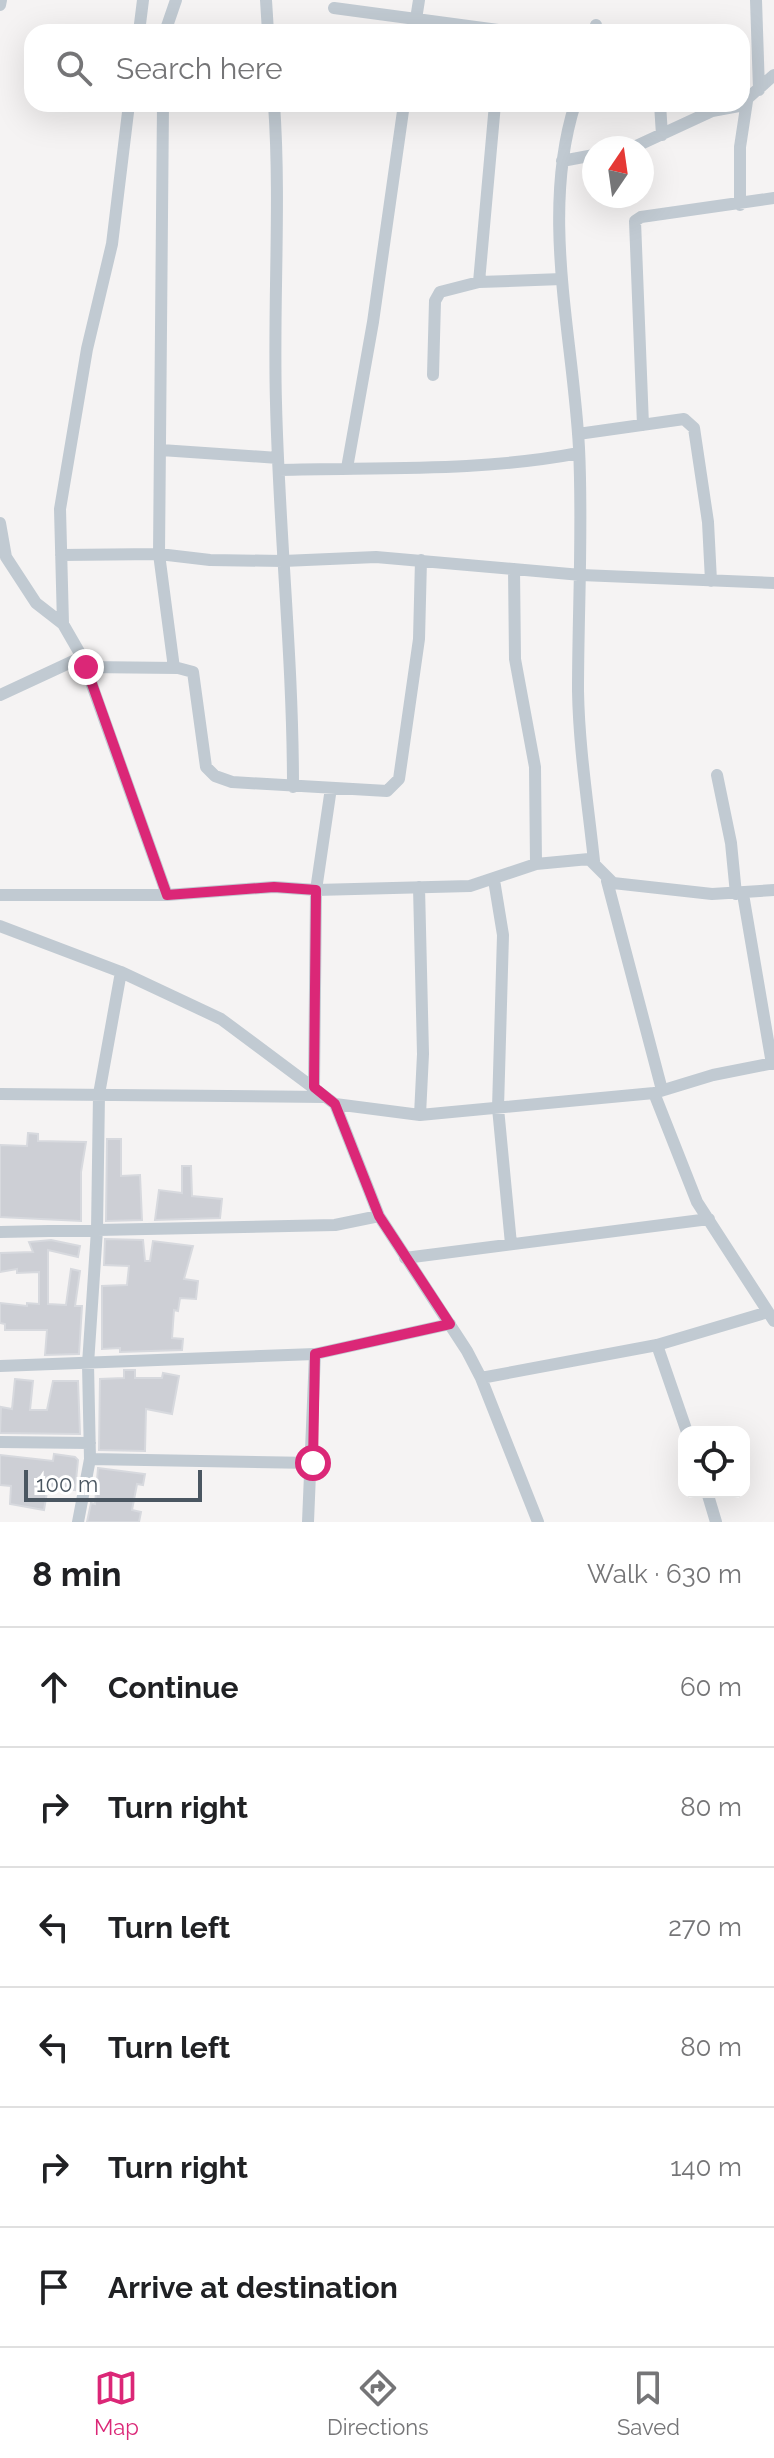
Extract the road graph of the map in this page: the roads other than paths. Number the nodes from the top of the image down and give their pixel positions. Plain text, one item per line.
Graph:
1 (143, 0) edge
2 (176, 0) edge
3 (266, 0) edge
4 (419, 0) edge
5 (756, 0) edge
6 (334, 8) dead end
7 (416, 18) junction
8 (140, 24) edge
9 (168, 24) edge
10 (268, 24) edge
11 (415, 24) edge
12 (454, 24) edge
13 (774, 75) edge
14 (759, 90) junction
15 (750, 98) edge
16 (128, 112) edge
17 (163, 112) edge
18 (275, 112) edge
19 (403, 112) edge
20 (494, 112) edge
21 (573, 112) edge
22 (661, 112) edge
23 (710, 112) edge
24 (745, 112) edge
25 (662, 135) junction
26 (654, 138) edge
27 (582, 157) edge
28 (562, 161) junction
29 (774, 198) edge
30 (740, 205) junction
31 (562, 279) junction
32 (479, 282) junction
33 (433, 375) dead end
34 (643, 425) junction
35 (578, 434) junction
36 (161, 450) junction
37 (579, 453) junction
38 (278, 464) junction
39 (347, 468) junction
40 (0, 523) edge
41 (159, 554) junction
42 (61, 555) junction
43 (421, 560) junction
44 (283, 561) junction
45 (514, 569) junction
46 (581, 575) junction
47 (711, 581) junction
48 (774, 583) edge
49 (63, 624) junction
50 (84, 662) junction
51 (174, 668) junction
52 (0, 695) edge
53 (717, 775) dead end
54 (293, 787) junction
55 (331, 788) junction
56 (594, 861) junction
57 (536, 864) junction
58 (494, 880) junction
59 (607, 881) junction
60 (419, 887) junction
61 (316, 890) junction
62 (774, 890) edge
63 (740, 894) junction
64 (0, 895) edge
65 (167, 895) junction
66 (0, 926) edge
67 (121, 972) junction
68 (773, 1063) edge
69 (314, 1087) junction
70 (658, 1092) junction
71 (0, 1094) edge
72 (99, 1094) junction
73 (330, 1100) junction
74 (498, 1108) junction
75 (420, 1115) junction
76 (379, 1216) junction
77 (709, 1219) junction
78 (97, 1230) junction
79 (0, 1232) edge
80 (511, 1244) junction
81 (405, 1258) junction
82 (771, 1317) edge
83 (450, 1324) junction
84 (657, 1345) junction
85 (315, 1354) junction
86 (88, 1364) junction
87 (0, 1366) edge
88 (481, 1378) junction
89 (685, 1426) edge
90 (0, 1442) edge
91 (90, 1443) junction
92 (90, 1459) junction
93 (313, 1463) junction
94 (709, 1498) edge
95 (78, 1522) edge
96 (308, 1522) edge
97 (538, 1522) edge
98 (716, 1522) edge

1 - 8 street
2 - 9 street
3 - 10 street
4 - 7 street
5 - 14 street
6 - 7 street
7 - 11 street
7 - 12 street
13 - 14 street
14 - 15 street
16 - 42 street
17 - 36 street
18 - 38 street
19 - 39 street
20 - 32 street
21 - 28 street
22 - 25 street
23 - 25 street
24 - 30 street
25 - 26 street
27 - 28 street
28 - 31 street
29 - 30 street
30 - 34 street
31 - 32 street
31 - 35 street
32 - 33 street
34 - 35 street
34 - 47 street
35 - 37 street
36 - 38 street
36 - 41 street
37 - 39 street
37 - 46 street
38 - 39 street
38 - 44 street
40 - 49 street
41 - 42 street
41 - 44 street
41 - 51 street
42 - 49 street
43 - 44 street
43 - 45 street
43 - 55 street
44 - 54 street
45 - 46 street
45 - 57 street
46 - 47 street
46 - 56 street
47 - 48 street
49 - 50 street
50 - 51 street
50 - 52 street
50 - 65 street
51 - 54 street
53 - 63 street
54 - 55 street
55 - 61 street
56 - 57 street
56 - 59 street
57 - 58 street
58 - 60 street
58 - 74 street
59 - 63 street
59 - 70 street
60 - 61 street
60 - 75 street
61 - 65 street
61 - 69 street
62 - 63 street
63 - 68 street
64 - 65 street
66 - 67 street
67 - 69 street
67 - 72 street
68 - 70 street
69 - 73 street
70 - 74 street
70 - 77 street
71 - 72 street
72 - 73 street
72 - 78 street
73 - 75 street
73 - 76 street
74 - 75 street
74 - 80 street
76 - 78 street
76 - 81 street
77 - 80 street
77 - 82 street
78 - 79 street
78 - 86 street
80 - 81 street
81 - 83 street
82 - 84 street
83 - 85 street
83 - 88 street
84 - 88 street
84 - 89 street
85 - 86 street
85 - 93 street
86 - 87 street
86 - 91 street
88 - 97 street
90 - 91 street
91 - 92 street
92 - 93 street
92 - 95 street
93 - 96 street
94 - 98 street

